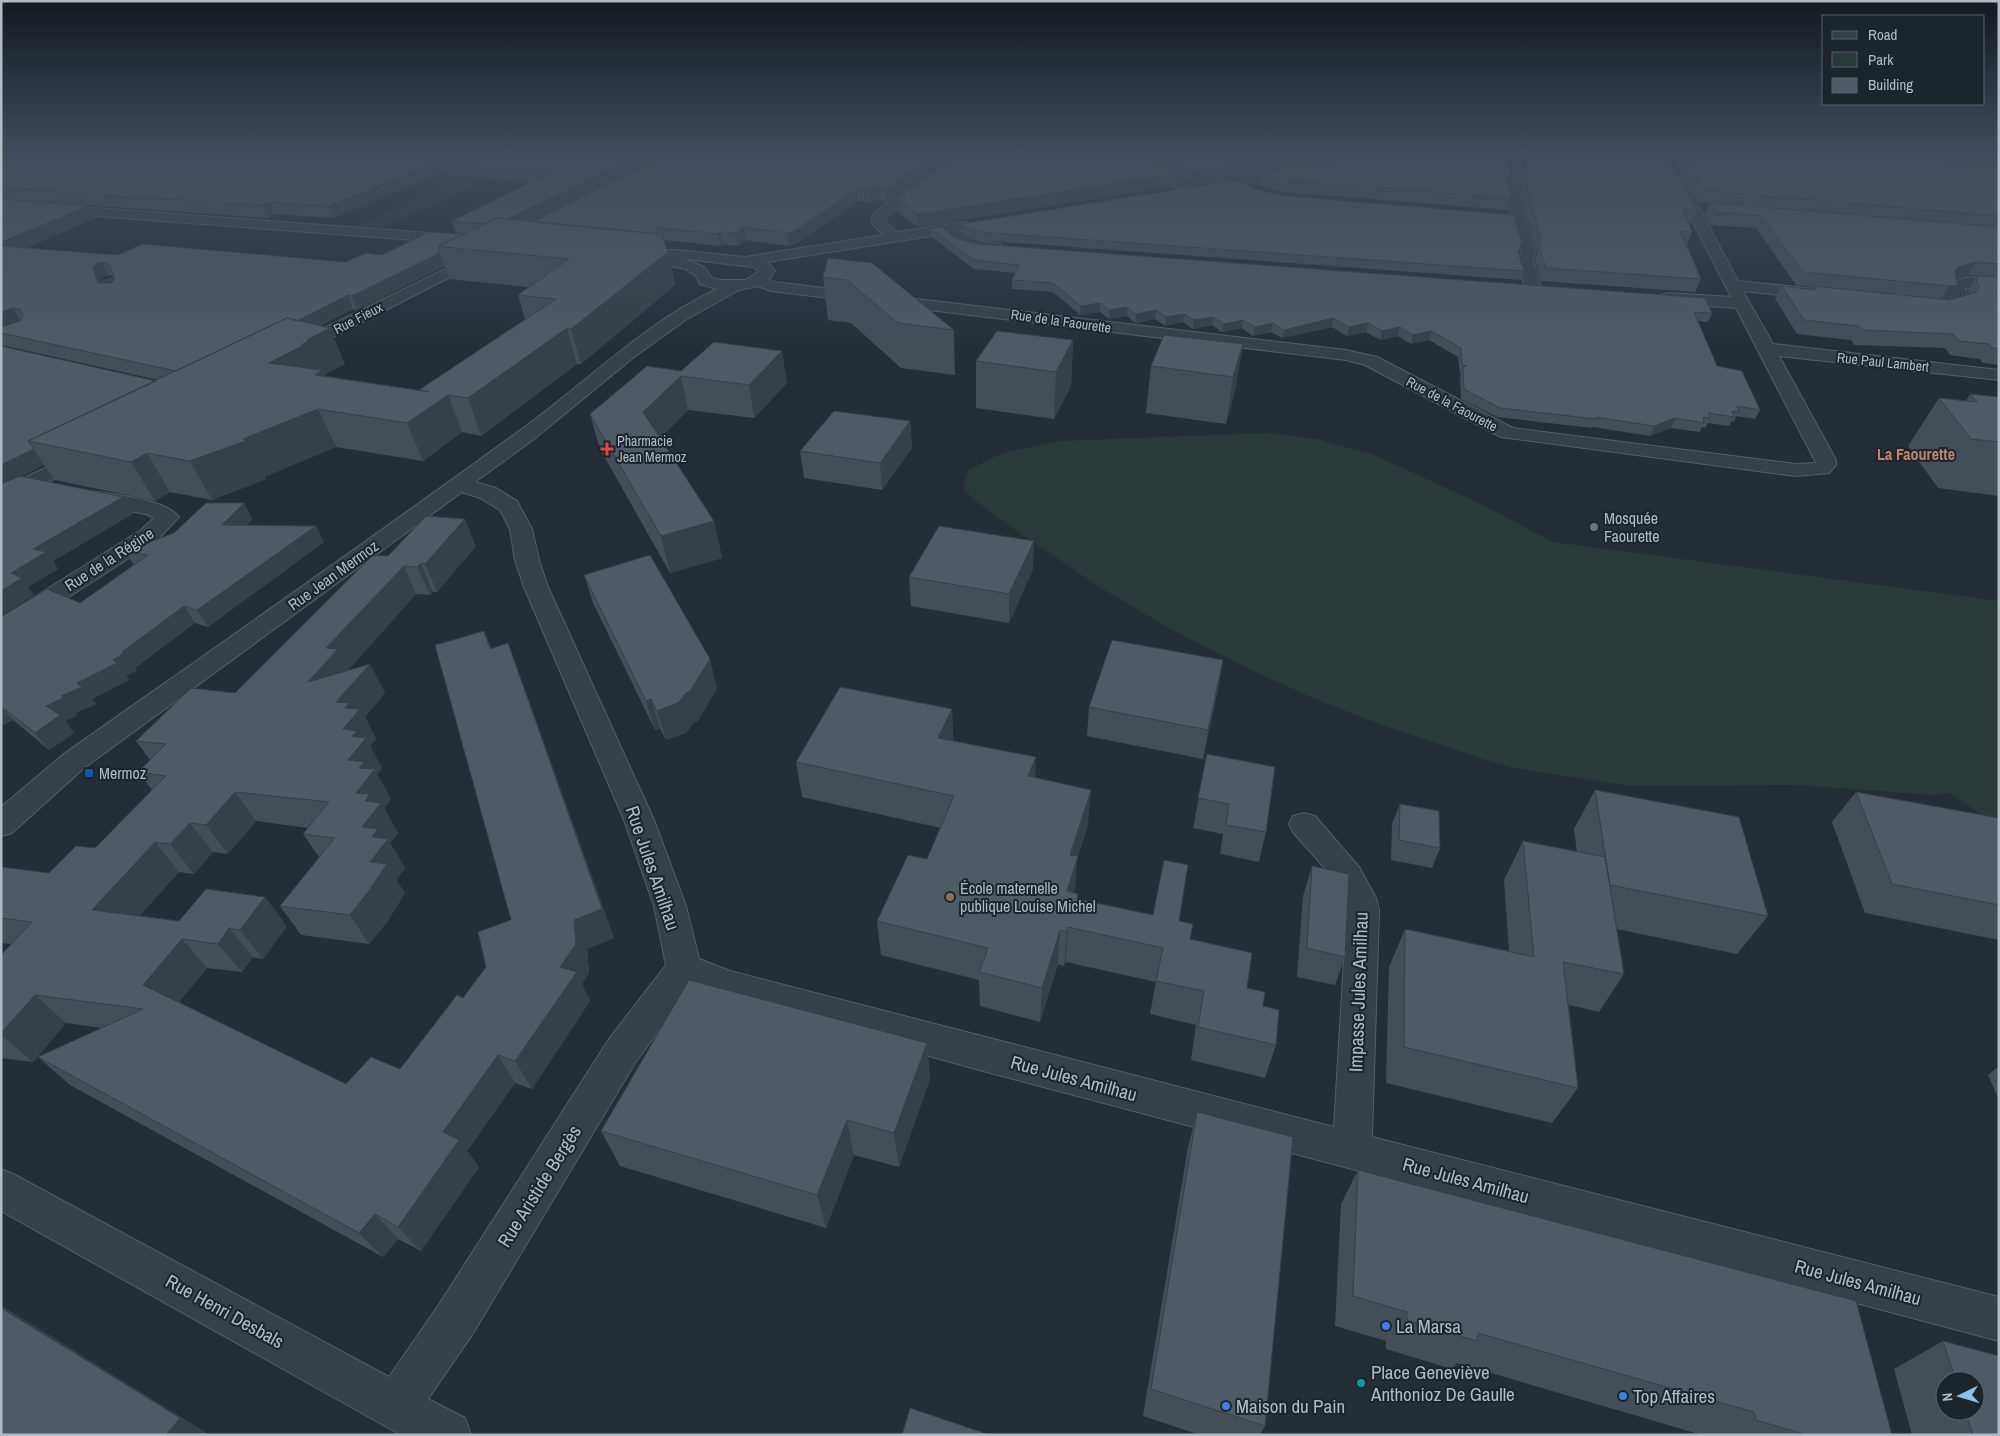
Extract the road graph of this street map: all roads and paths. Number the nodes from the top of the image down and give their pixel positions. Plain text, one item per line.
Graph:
1 (175, 218) edge
2 (878, 218) edge
3 (1514, 218) edge
4 (1697, 218) edge
5 (975, 224) edge
6 (946, 229) junction
7 (894, 238) junction
8 (470, 240) edge
9 (859, 244) junction
10 (496, 247) edge
11 (1014, 248) edge
12 (741, 261) junction
13 (705, 277) junction
14 (762, 278) junction
15 (737, 285) junction
16 (1732, 285) junction
17 (1999, 285) edge
18 (1514, 286) edge
19 (1533, 287) junction
20 (1552, 288) edge
21 (1833, 296) edge
22 (1656, 297) edge
23 (1742, 303) junction
24 (1911, 304) edge
25 (665, 327) junction
26 (1767, 349) junction
27 (280, 357) edge
28 (1999, 375) edge
29 (98, 449) edge
30 (28, 484) junction
31 (459, 484) junction
32 (1, 497) edge
33 (1, 629) edge
34 (1304, 824) dead end
35 (1, 825) edge
36 (684, 968) junction
37 (1352, 1150) junction
38 (1, 1189) edge
39 (1999, 1319) edge
40 (397, 1405) junction
41 (448, 1435) edge

1 - 8 street
2 - 7 street
3 - 19 street
4 - 16 street, Rue de la Faourette
5 - 6 street
6 - 7 street
6 - 11 street
7 - 9 street
9 - 12 street
9 - 14 street
10 - 27 street, Rue Fieux
12 - 13 street
12 - 13 street
12 - 14 street
13 - 15 street
13 - 25 street, Rue Jean Mermoz
14 - 15 street
14 - 26 street, Rue de la Faourette
15 - 25 street, Rue Jean Mermoz
16 - 21 street
16 - 23 street, Rue de la Faourette
17 - 24 street
18 - 19 street
19 - 20 street
22 - 23 street
23 - 26 street, Rue de la Faourette
25 - 31 street, Rue Jean Mermoz
26 - 28 street, Rue Paul Lambert
29 - 30 street
30 - 32 street
30 - 33 street, Rue de la Régine
31 - 35 street, Rue Jean Mermoz
31 - 36 street, Rue Jules Amilhau
34 - 37 street, Impasse Jules Amilhau
36 - 37 street, Rue Jules Amilhau
36 - 40 street, Rue Aristide Bergès
37 - 39 street, Rue Jules Amilhau
38 - 40 street, Rue Henri Desbals
40 - 41 street, Rue Henri Desbals

